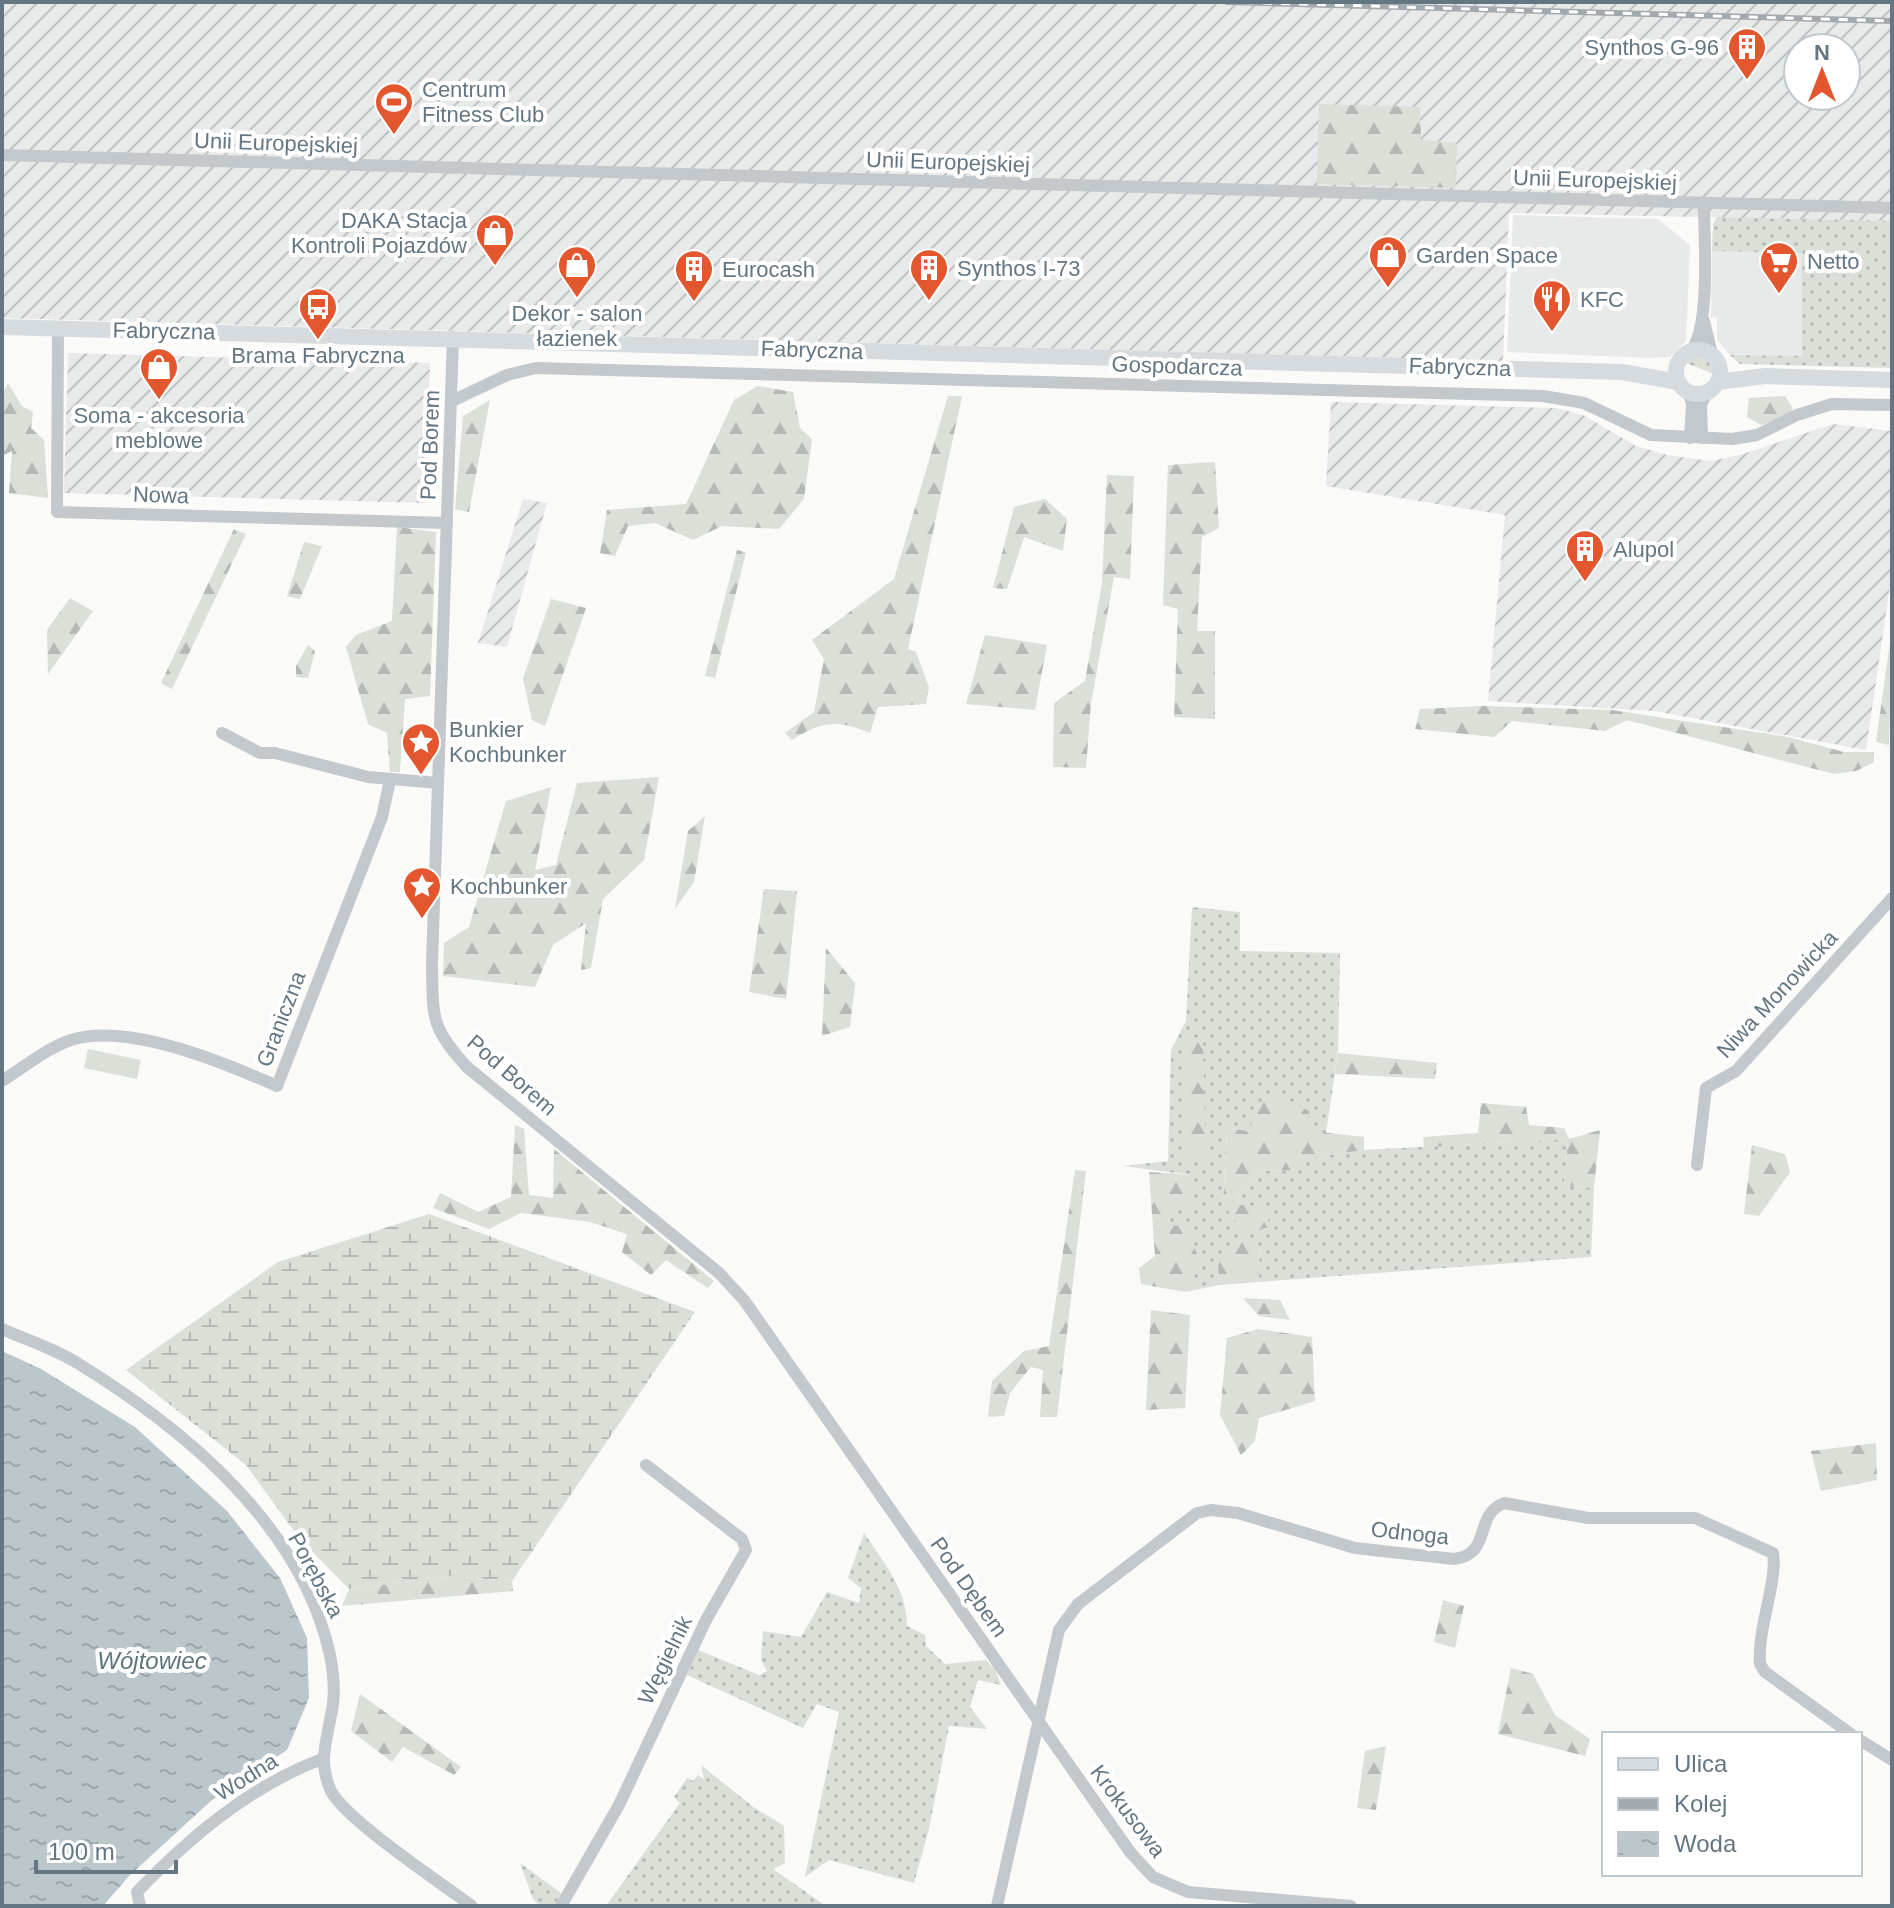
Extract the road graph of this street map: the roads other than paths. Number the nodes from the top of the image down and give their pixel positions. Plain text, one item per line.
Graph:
1 (2, 155) edge
2 (1704, 203) junction
3 (1892, 208) edge
4 (1702, 306) junction
5 (2, 327) edge
6 (58, 328) junction
7 (453, 337) junction
8 (1691, 351) junction
9 (1677, 364) junction
10 (1622, 372) junction
11 (1714, 374) junction
12 (1892, 380) edge
13 (1683, 387) junction
14 (452, 401) junction
15 (1892, 405) edge
16 (1696, 438) junction
17 (447, 523) junction
18 (222, 733) dead end
19 (390, 780) junction
20 (438, 783) junction
21 (1892, 898) edge
22 (2, 1081) edge
23 (1697, 1165) dead end
24 (757, 1321) joint
25 (2, 1329) edge
26 (646, 1465) dead end
27 (1039, 1721) junction
28 (1848, 1732) edge
29 (1862, 1741) edge
30 (322, 1759) junction
31 (1892, 1760) edge
32 (140, 1906) edge
33 (472, 1906) edge
34 (561, 1906) edge
35 (997, 1906) edge
36 (1351, 1906) edge

1 - 2 street, Unii Europejskiej
2 - 3 street, Unii Europejskiej
2 - 4 street
4 - 8 street
4 - 11 street
5 - 6 main road, Fabryczna
6 - 7 main road, Fabryczna
6 - 17 street, Nowa
7 - 10 main road, Fabryczna
7 - 14 street, Pod Borem
8 - 9 main road
8 - 11 main road
9 - 10 main road, Fabryczna
9 - 13 main road
10 - 13 main road, Fabryczna
11 - 12 main road
11 - 13 main road, Fabryczna
11 - 16 street
13 - 16 street
14 - 16 street, Gospodarcza
14 - 17 street, Pod Borem
15 - 16 street, Gospodarcza
17 - 20 street, Pod Borem
18 - 19 street
19 - 20 street
19 - 22 street, Graniczna
20 - 24 street, Pod Borem
21 - 23 street, Niwa Monowicka
24 - 27 street, Pod Dębem
25 - 30 street, Porębska
26 - 34 street, Węgielnik
27 - 28 street, Odnoga
27 - 35 street
27 - 36 street, Krokusowa
29 - 31 street
30 - 32 street, Wodna
30 - 33 street, Porębska

